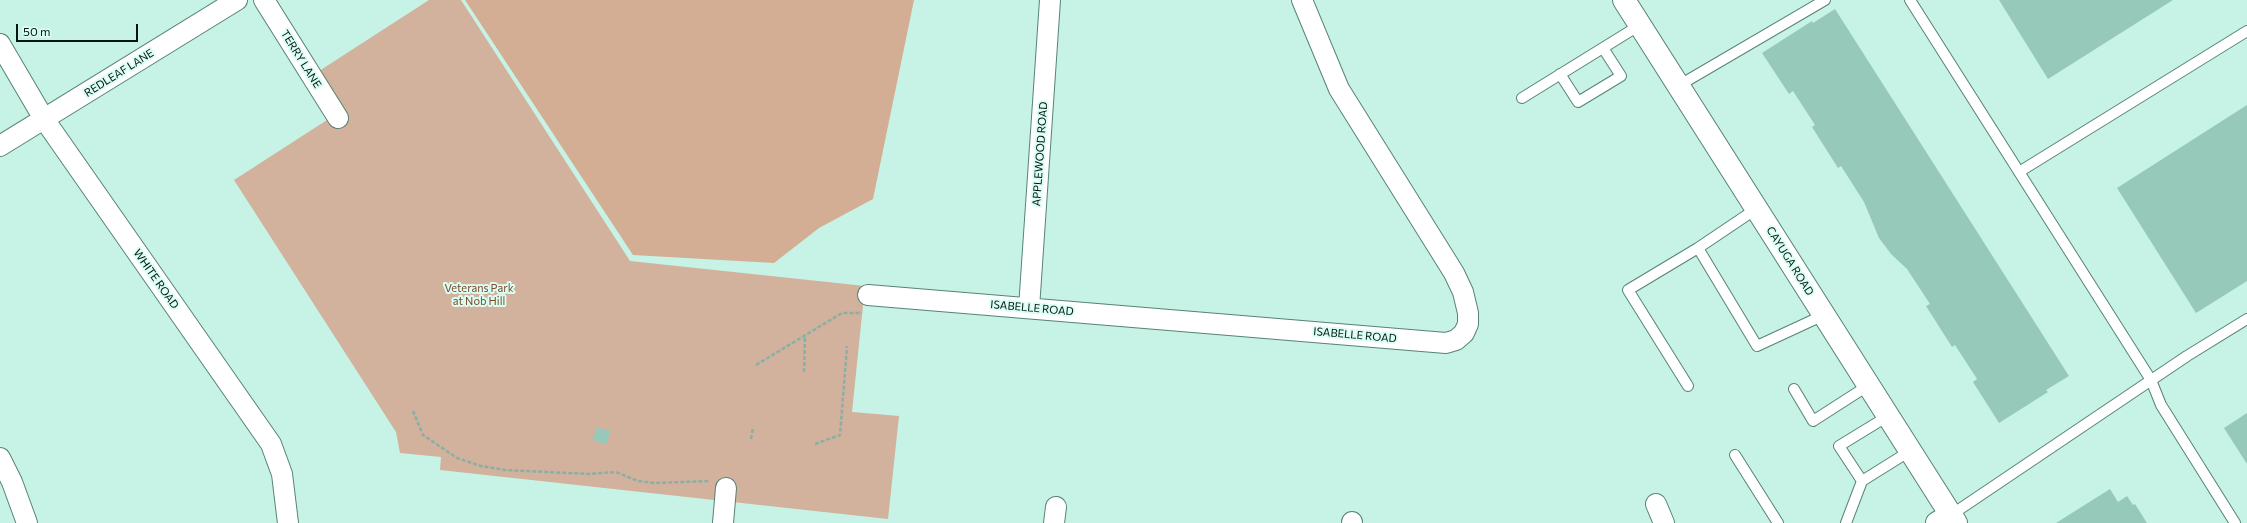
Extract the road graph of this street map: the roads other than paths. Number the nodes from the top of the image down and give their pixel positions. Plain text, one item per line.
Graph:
1 (237, 0) edge
2 (264, 0) edge
3 (1050, 0) edge
4 (1302, 0) edge
5 (1624, 0) edge
6 (1824, 0) edge
7 (1910, 0) edge
8 (1640, 25) junction
9 (2247, 31) edge
10 (0, 44) edge
11 (1603, 48) junction
12 (1560, 74) junction
13 (1678, 86) junction
14 (1522, 98) dead end
15 (338, 118) dead end
16 (44, 119) junction
17 (0, 146) edge
18 (2019, 172) junction
19 (1756, 209) junction
20 (1698, 248) junction
21 (868, 295) dead end
22 (1030, 308) junction
23 (1824, 316) junction
24 (2247, 319) edge
25 (2152, 380) junction
26 (1869, 385) junction
27 (1688, 386) dead end
28 (1794, 389) dead end
29 (1888, 416) junction
30 (1910, 451) junction
31 (1735, 455) dead end
32 (0, 458) edge
33 (1862, 480) junction
34 (720, 484) road end
35 (1656, 504) dead end
36 (1948, 520) edge
37 (27, 523) edge
38 (288, 523) edge
39 (723, 523) edge
40 (1664, 523) edge
41 (1778, 523) edge
42 (1846, 523) edge
43 (2235, 523) edge

1 - 16 street, REDLEAF LANE
2 - 15 street, TERRY LANE
3 - 22 street, APPLEWOOD ROAD
4 - 22 street, ISABELLE ROAD
5 - 8 main road, CAYUGA ROAD
6 - 13 lane
7 - 18 lane
8 - 11 lane
8 - 13 main road, CAYUGA ROAD
9 - 18 lane
10 - 16 street, WHITE ROAD
11 - 12 lane
11 - 12 lane
12 - 14 lane
13 - 19 main road, CAYUGA ROAD
16 - 17 street, REDLEAF LANE
16 - 38 street, WHITE ROAD
18 - 25 lane
19 - 20 lane
19 - 23 main road, CAYUGA ROAD
20 - 23 lane
20 - 27 lane
21 - 22 street, ISABELLE ROAD
23 - 26 main road, CAYUGA ROAD
24 - 25 lane
25 - 36 lane
25 - 43 lane
26 - 28 lane
26 - 29 main road, CAYUGA ROAD
29 - 30 main road, CAYUGA ROAD
29 - 33 lane
30 - 33 lane
30 - 36 main road, CAYUGA ROAD
31 - 41 lane
32 - 37 street
33 - 42 lane
34 - 39 street
35 - 40 street

